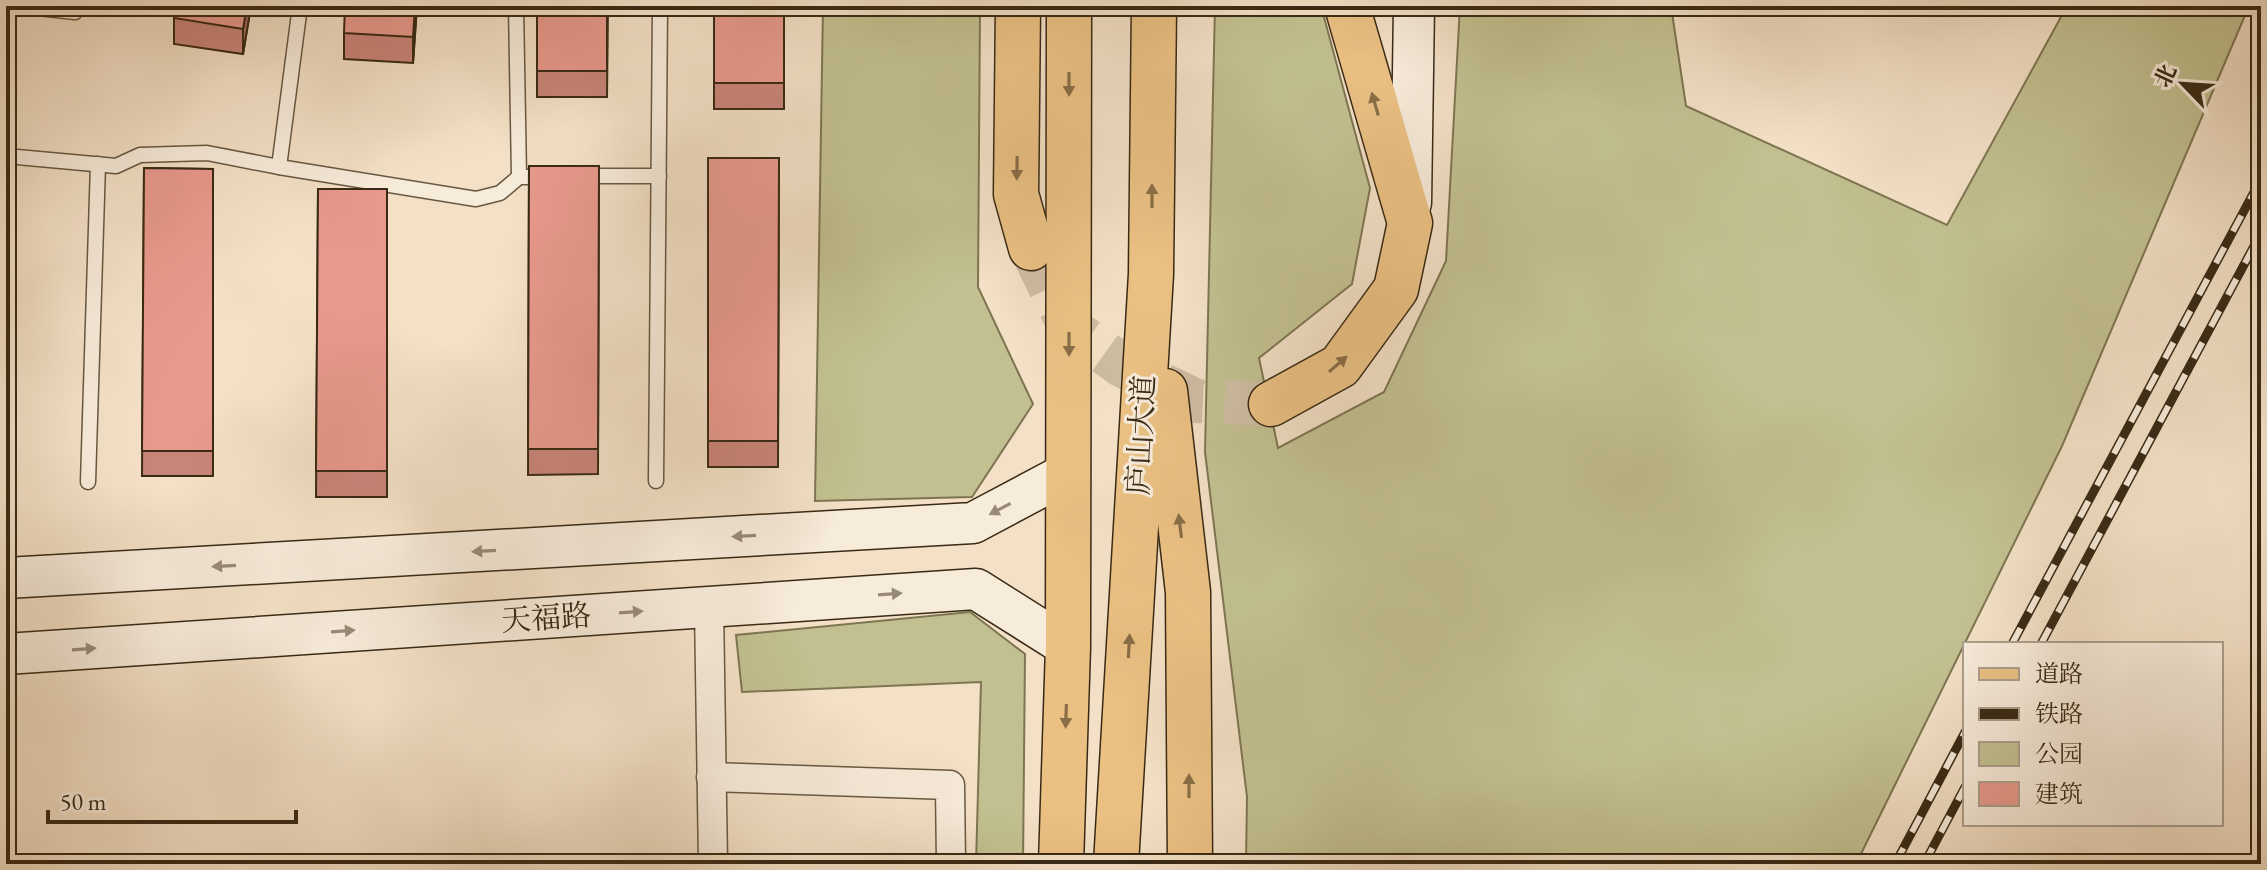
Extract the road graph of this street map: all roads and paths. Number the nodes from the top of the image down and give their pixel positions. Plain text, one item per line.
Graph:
1 (20, 6) edge
2 (300, 6) edge
3 (516, 6) edge
4 (660, 6) edge
5 (1018, 6) edge
6 (1069, 6) edge
7 (1347, 6) edge
8 (1414, 6) edge
9 (1154, 8) edge
10 (75, 12) dead end
11 (6, 156) edge
12 (98, 164) junction
13 (279, 167) junction
14 (659, 176) junction
15 (519, 177) junction
16 (1410, 223) junction
17 (1031, 248) tunnel mouth
18 (1151, 274) junction
19 (1271, 404) tunnel mouth
20 (1069, 472) junction
21 (656, 481) dead end
22 (88, 482) dead end
23 (6, 578) edge
24 (709, 607) junction
25 (1068, 647) junction
26 (6, 654) edge
27 (711, 777) junction
28 (713, 864) edge
29 (951, 864) edge
30 (1061, 864) edge
31 (1116, 864) edge
32 (1190, 864) edge

1 - 10 lane
2 - 13 lane
3 - 15 lane
4 - 14 lane
5 -> 17 main road
6 -> 20 main road
16 -> 7 main road
8 - 16 street
18 -> 9 main road, 庐山大道
11 - 12 lane
12 - 13 lane
12 - 22 lane
13 - 15 lane
14 - 15 lane
14 - 21 lane
19 -> 16 main road
31 -> 18 main road, 庐山大道
32 -> 18 main road
20 -> 23 street
20 - 25 main road
24 -> 25 street, 天福路
26 -> 24 street, 天福路
24 - 27 street
25 -> 30 main road
27 - 28 street
27 - 29 street

